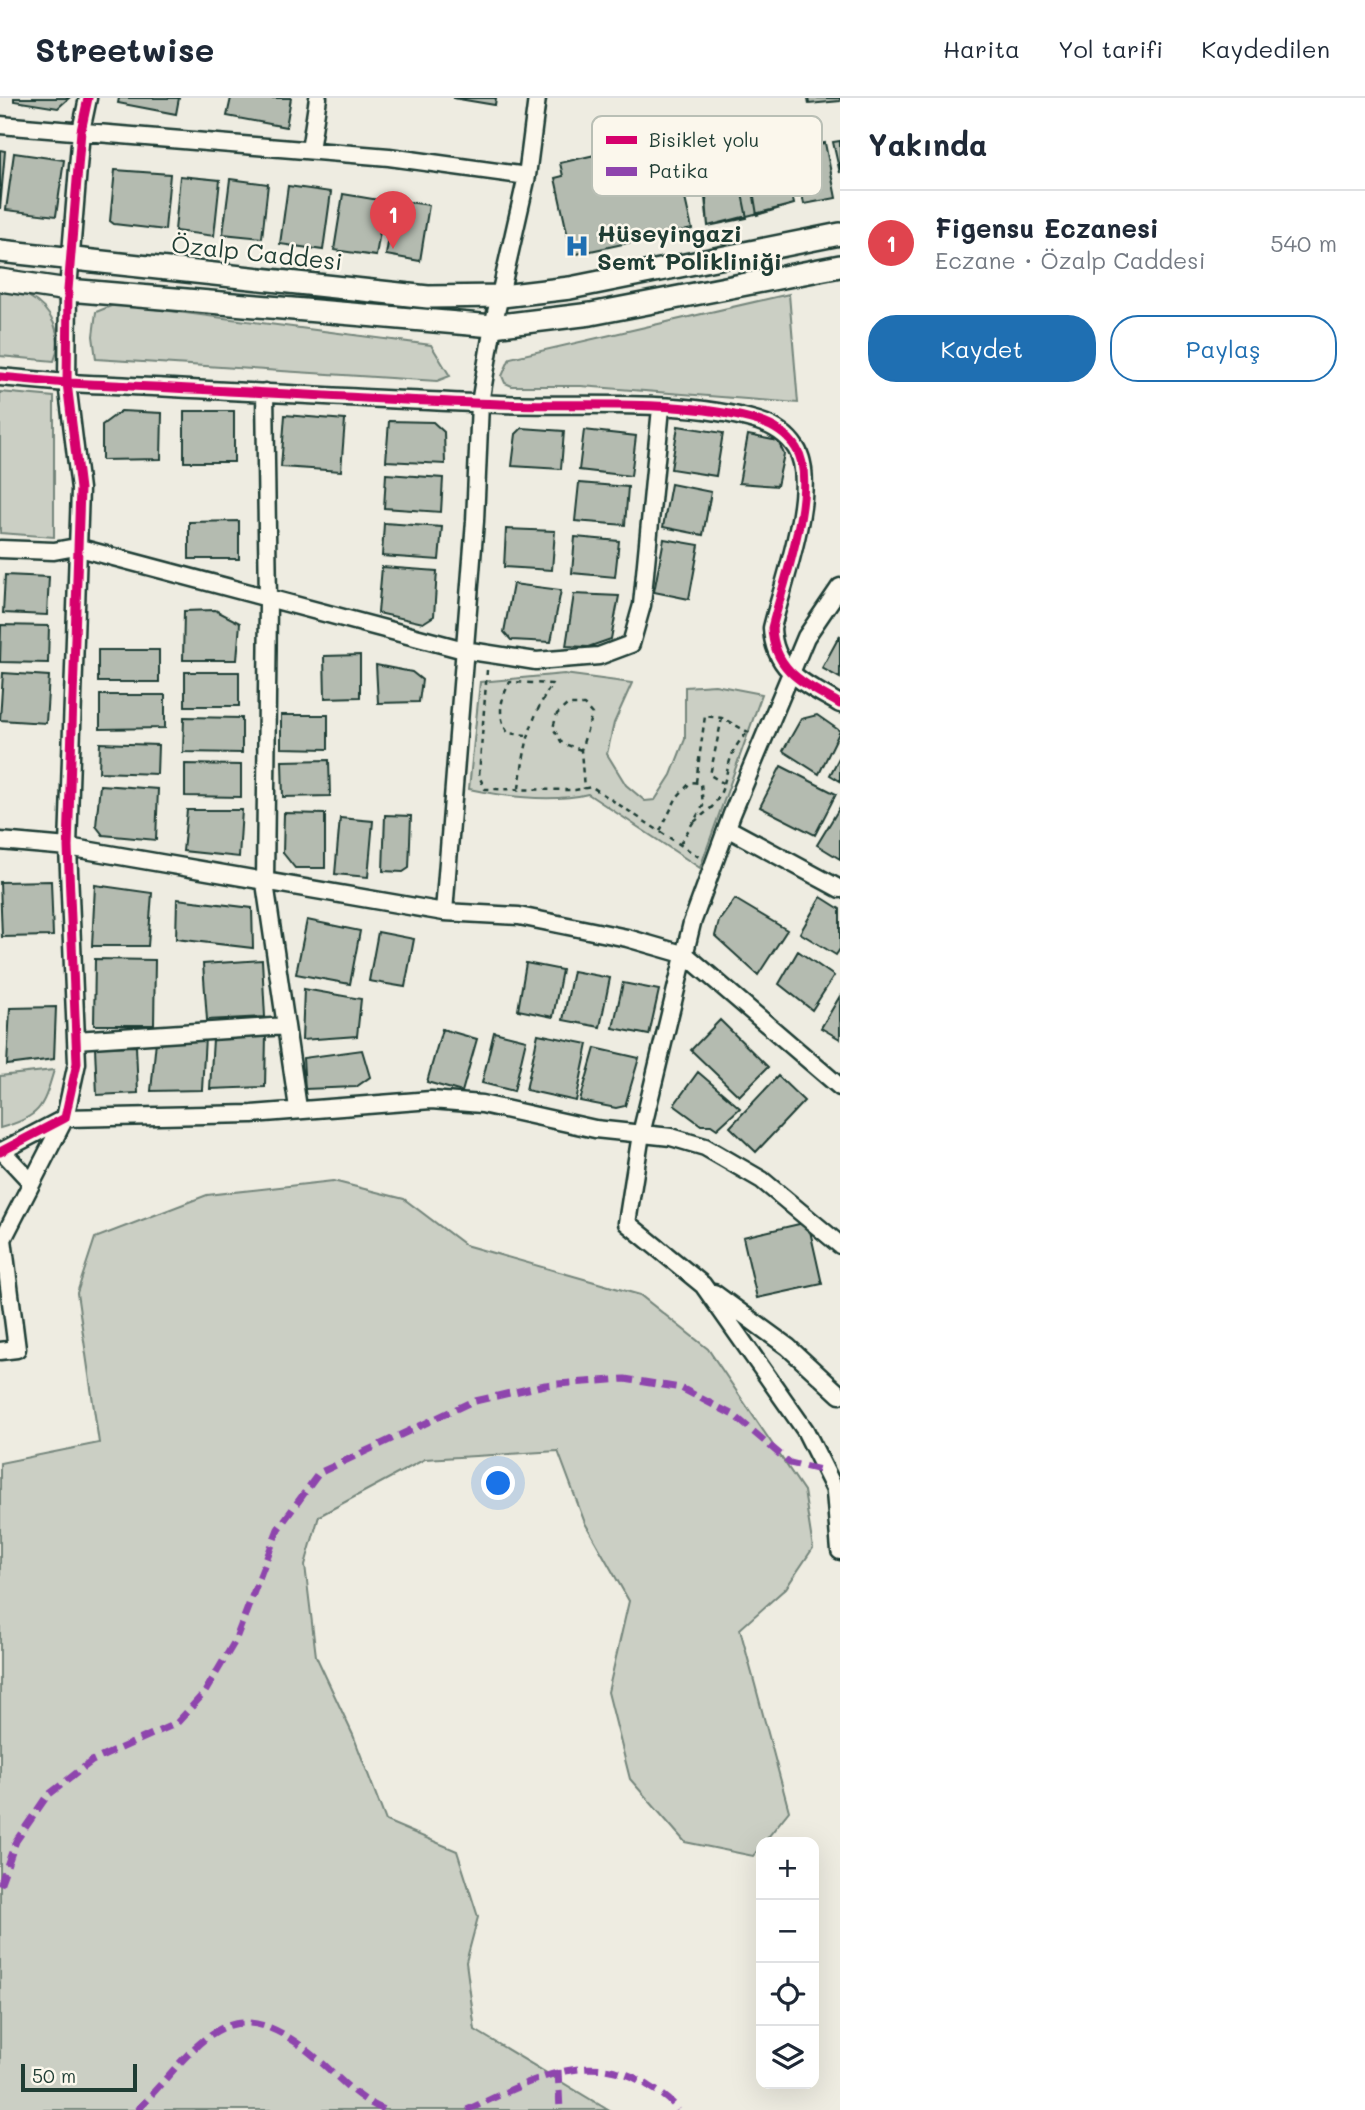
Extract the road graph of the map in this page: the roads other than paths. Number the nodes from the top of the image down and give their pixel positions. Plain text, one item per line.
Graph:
1 (89, 98) edge
2 (318, 98) edge
3 (537, 98) edge
4 (0, 125) edge
5 (81, 131) junction
6 (310, 150) junction
7 (527, 176) junction
8 (840, 234) edge
9 (0, 251) edge
10 (69, 258) junction
11 (840, 266) edge
12 (0, 281) edge
13 (68, 290) junction
14 (502, 296) junction
15 (493, 326) junction
16 (0, 377) edge
17 (67, 383) junction
18 (265, 392) junction
19 (480, 403) junction
20 (662, 408) junction
21 (76, 547) junction
22 (0, 549) edge
23 (840, 587) edge
24 (268, 601) junction
25 (464, 650) junction
26 (790, 675) junction
27 (840, 704) edge
28 (727, 828) junction
29 (0, 841) edge
30 (68, 847) junction
31 (265, 883) junction
32 (840, 889) edge
33 (444, 912) junction
34 (686, 955) junction
35 (286, 1026) junction
36 (76, 1040) junction
37 (840, 1087) edge
38 (298, 1108) junction
39 (65, 1118) junction
40 (641, 1134) junction
41 (1, 1152) edge
42 (32, 1183) junction
43 (840, 1245) edge
44 (704, 1285) junction
45 (0, 1352) edge
46 (840, 1395) edge
47 (838, 1496) edge
48 (840, 1551) edge

1 - 5 street
2 - 6 street
3 - 7 street
4 - 5 street
5 - 6 street
5 - 10 street
6 - 7 street
7 - 14 street
8 - 14 main road, Özalp Caddesi
9 - 10 main road, Özalp Caddesi
10 - 13 street
10 - 14 main road, Özalp Caddesi
11 - 15 main road
12 - 13 main road
13 - 15 main road
13 - 17 street
14 - 15 street
15 - 19 street
16 - 17 street
17 - 18 street
17 - 21 street
18 - 19 street
18 - 24 street
19 - 20 street
19 - 25 street
20 - 25 street
20 - 26 street
21 - 22 street
21 - 24 street
21 - 30 street
23 - 26 street
24 - 25 street
24 - 31 street
25 - 33 street
26 - 27 street
26 - 28 street
28 - 32 street
28 - 34 street
29 - 30 street
30 - 31 street
30 - 36 street
31 - 33 street
31 - 35 street
33 - 34 street
34 - 37 street
34 - 40 street
35 - 36 street
35 - 38 street
36 - 39 street
38 - 39 street
38 - 40 street
39 - 41 street
39 - 42 street
40 - 43 street
40 - 44 street
41 - 42 street
42 - 45 street
44 - 46 street
44 - 47 street
47 - 48 street

